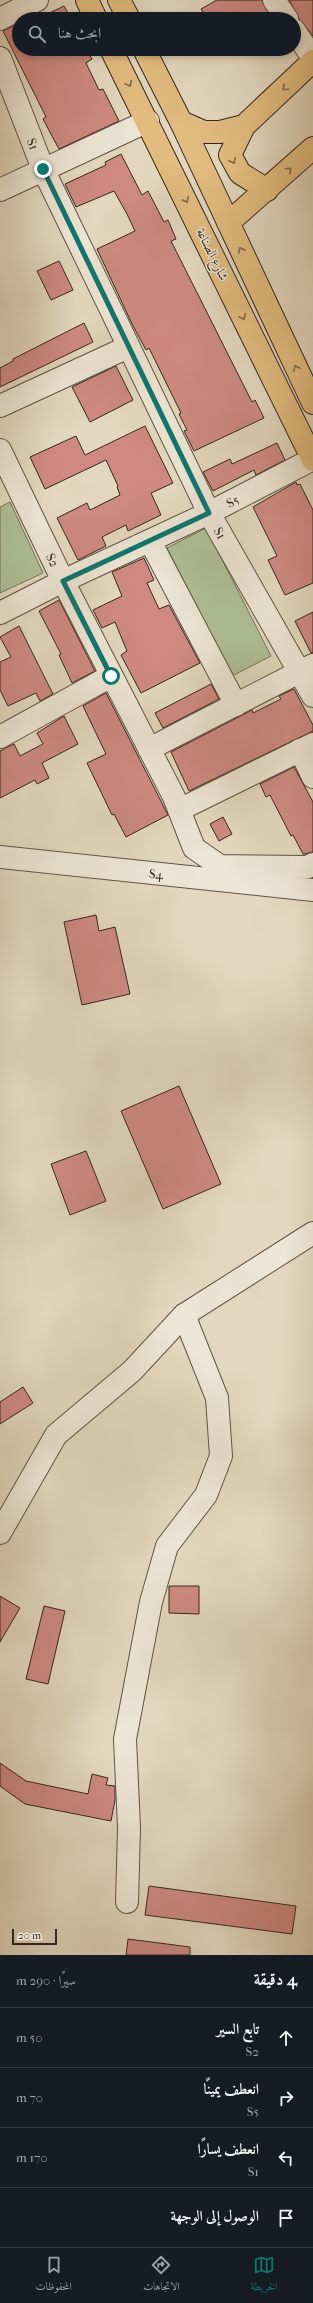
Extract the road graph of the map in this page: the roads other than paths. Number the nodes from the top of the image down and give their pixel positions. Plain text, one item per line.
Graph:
1 (37, 0) edge
2 (87, 0) edge
3 (119, 0) edge
4 (274, 0) edge
5 (14, 12) edge
6 (93, 12) edge
7 (125, 12) edge
8 (282, 12) edge
9 (12, 13) edge
10 (0, 19) edge
11 (301, 41) edge
12 (115, 56) edge
13 (148, 56) edge
14 (0, 58) edge
15 (313, 60) edge
16 (148, 121) junction
17 (181, 122) junction
18 (244, 126) junction
19 (313, 148) edge
20 (43, 169) junction
21 (0, 190) edge
22 (267, 190) junction
23 (228, 223) junction
24 (128, 347) junction
25 (313, 403) edge
26 (0, 406) edge
27 (0, 450) edge
28 (313, 460) edge
29 (6, 480) edge
30 (209, 513) junction
31 (150, 541) junction
32 (63, 581) junction
33 (0, 613) edge
34 (306, 669) edge
35 (111, 676) junction
36 (313, 696) edge
37 (236, 705) junction
38 (0, 737) edge
39 (307, 747) edge
40 (149, 749) junction
41 (313, 777) edge
42 (176, 803) junction
43 (0, 857) edge
44 (313, 864) edge
45 (313, 890) edge
46 (313, 1233) edge
47 (184, 1315) junction
48 (0, 1533) edge
49 (127, 1902) dead end

1 - 5 street
2 - 6 main road
3 - 7 main road
4 - 8 street
9 - 10 street
11 - 15 street
12 -> 16 main road, شارع الصناعة
13 - 17 main road, شارع الصناعة
14 - 20 street, S1
15 -> 18 main road
16 - 20 street
16 -> 28 main road, شارع الصناعة
17 - 18 main road
17 - 23 main road, شارع الصناعة
18 -> 22 main road
22 -> 19 main road
20 - 21 street
20 - 24 street, S1
22 - 23 main road
25 -> 23 main road, شارع الصناعة
24 - 26 street
24 - 30 street, S1
27 - 29 street, S2
28 - 30 street, S5
29 - 32 street, S2
30 - 31 street, S5
30 - 34 street, S1
31 - 32 street, S5
31 - 37 street
32 - 33 street, S5
32 - 35 street, S2
34 - 36 street, S1
34 - 37 street
35 - 38 street
35 - 40 street, S2
37 - 40 street
39 - 41 street
39 - 42 street
40 - 42 street, S2
42 - 44 street, S2
43 - 45 street, S4
46 - 47 street
47 - 48 street
47 - 49 street

